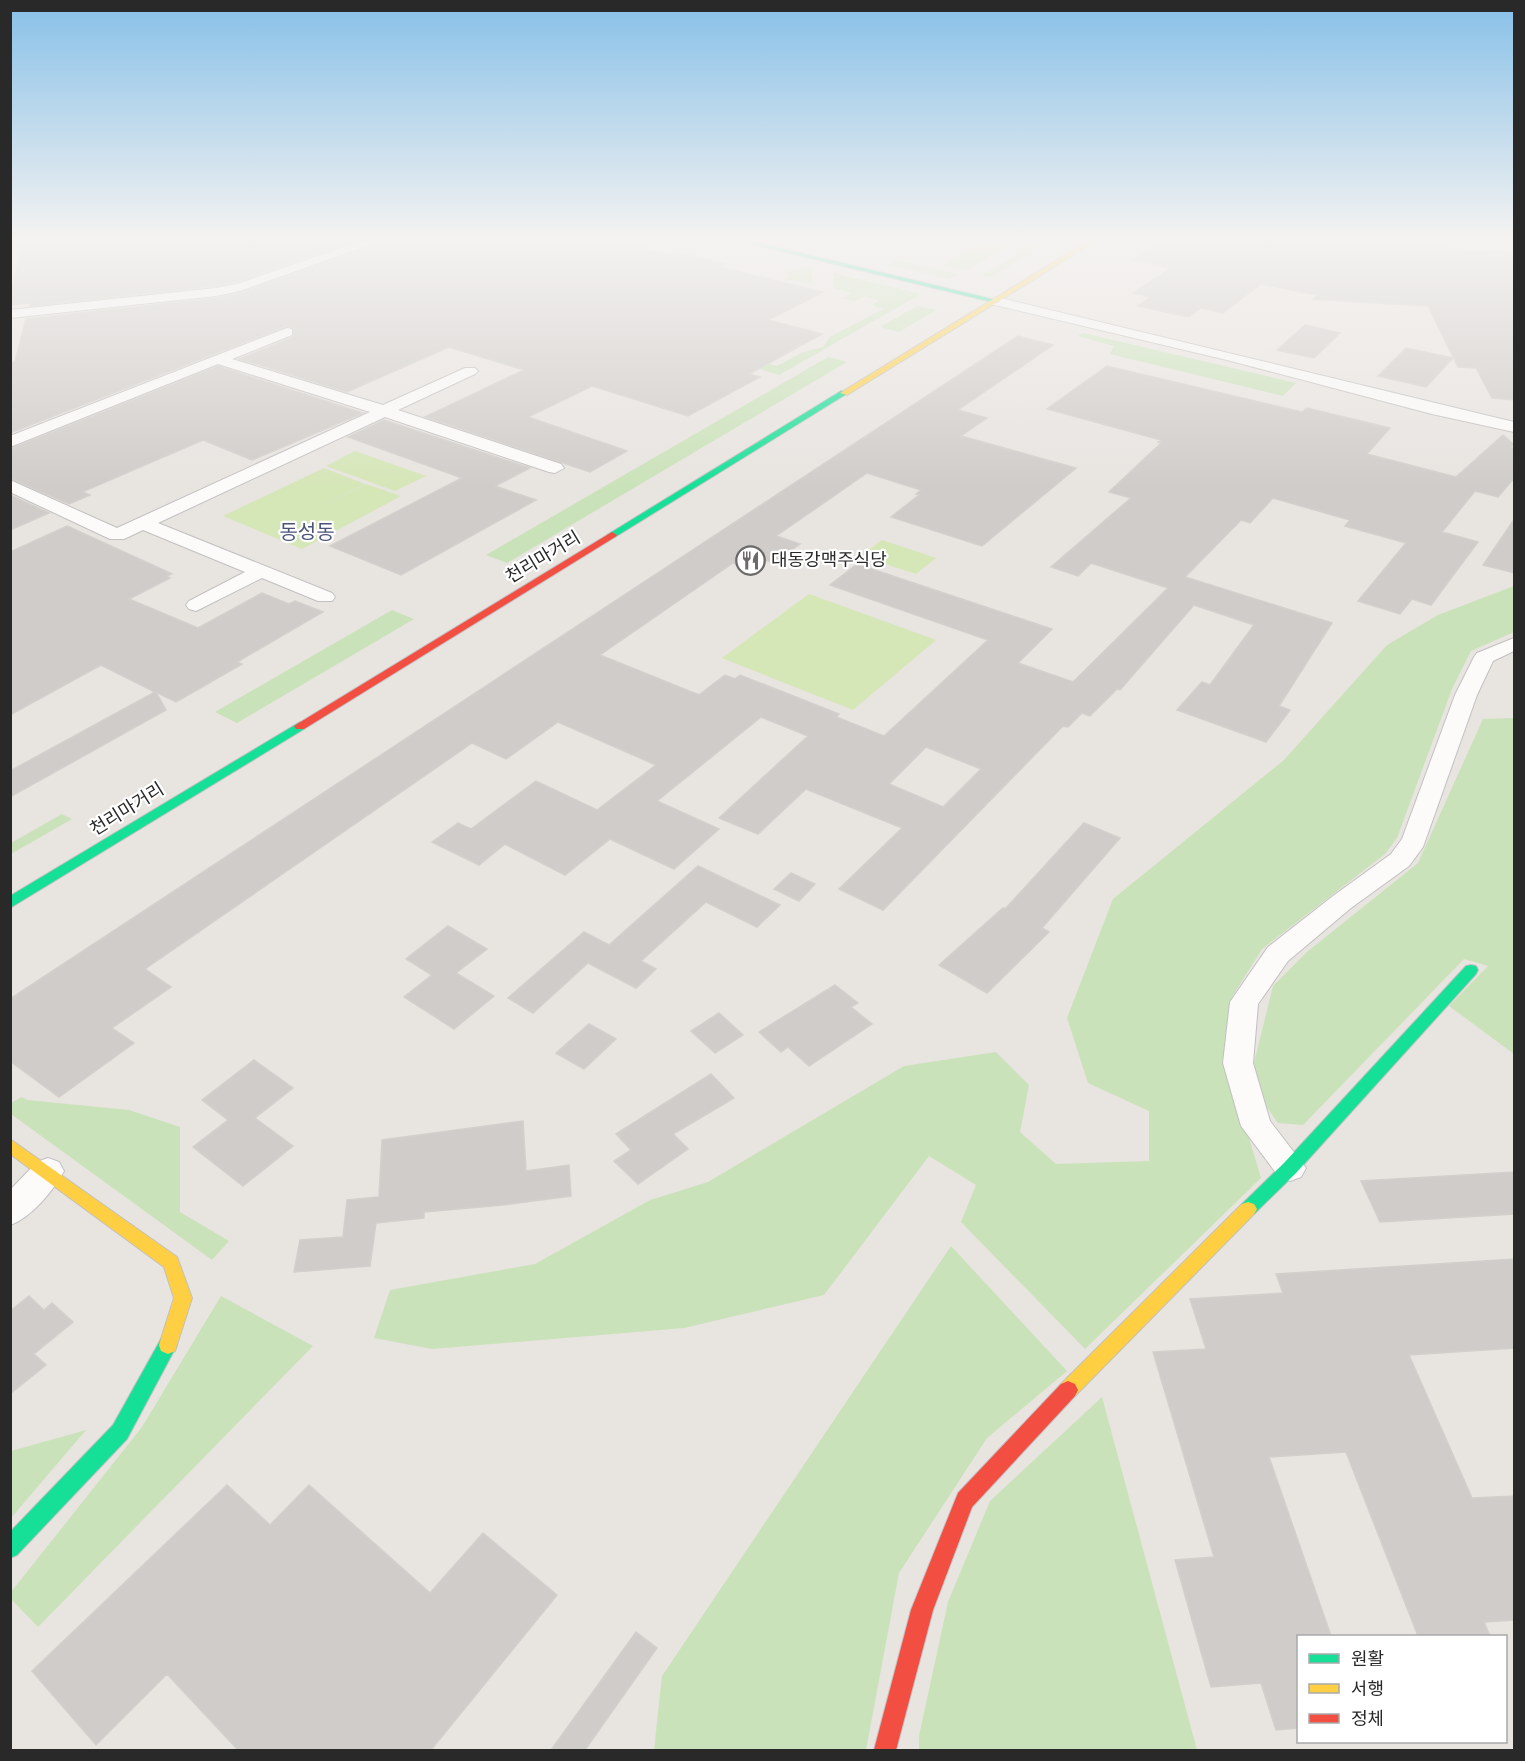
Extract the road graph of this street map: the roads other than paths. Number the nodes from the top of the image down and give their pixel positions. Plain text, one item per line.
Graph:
1 (960, 323) edge
2 (1089, 323) edge
3 (287, 332) dead end
4 (217, 359) junction
5 (470, 371) dead end
6 (385, 411) junction
7 (1515, 427) edge
8 (10, 442) edge
9 (555, 468) dead end
10 (10, 485) edge
11 (142, 523) junction
12 (261, 571) junction
13 (325, 597) dead end
14 (196, 605) dead end
15 (1515, 644) edge
16 (10, 903) edge
17 (1471, 969) dead end
18 (10, 1145) edge
19 (1290, 1168) junction
20 (48, 1171) junction
21 (10, 1212) edge
22 (10, 1548) edge
23 (885, 1750) edge

1 - 16 main road, 천리마거리
2 - 7 street
3 - 4 street
4 - 6 street
4 - 8 street
5 - 6 street
6 - 9 street
6 - 11 street
10 - 11 street
11 - 12 street
12 - 13 street
12 - 14 street
15 - 19 street
17 - 19 main road
18 - 20 main road
19 - 23 main road
20 - 21 street
20 - 22 main road

